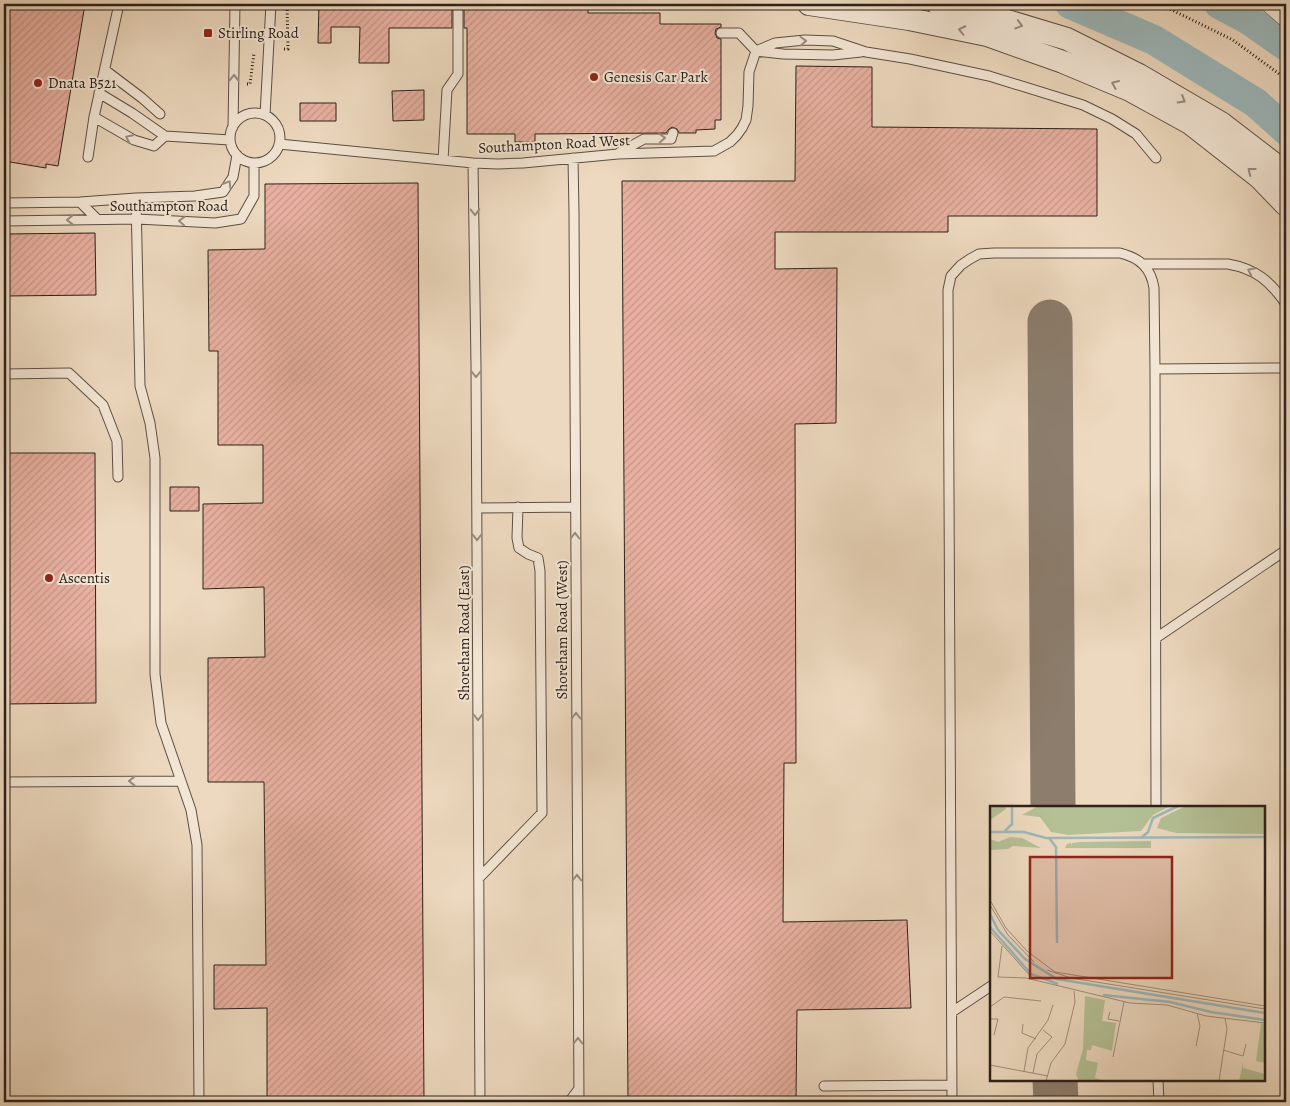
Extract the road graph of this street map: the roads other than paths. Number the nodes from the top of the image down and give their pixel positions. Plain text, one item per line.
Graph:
1 (119, 4) edge
2 (235, 4) edge
3 (271, 4) edge
4 (458, 4) edge
5 (809, 4) edge
6 (938, 4) edge
7 (1270, 4) edge
8 (1286, 18) edge
9 (721, 33) dead end
10 (756, 51) junction
11 (866, 52) junction
12 (104, 70) junction
13 (99, 93) junction
14 (160, 114) dead end
15 (265, 115) junction
16 (94, 117) junction
17 (233, 127) junction
18 (673, 133) dead end
19 (165, 136) junction
20 (230, 140) junction
21 (279, 144) junction
22 (618, 154) junction
23 (237, 155) junction
24 (88, 157) dead end
25 (573, 158) junction
26 (1156, 158) dead end
27 (443, 160) junction
28 (254, 163) junction
29 (473, 163) junction
30 (1286, 175) edge
31 (136, 198) junction
32 (80, 202) junction
33 (4, 203) edge
34 (1286, 205) edge
35 (97, 219) junction
36 (137, 219) junction
37 (4, 221) edge
38 (1143, 264) junction
39 (1286, 304) edge
40 (1286, 368) edge
41 (1155, 369) junction
42 (4, 374) edge
43 (118, 477) dead end
44 (518, 507) junction
45 (575, 507) junction
46 (477, 508) junction
47 (1286, 550) edge
48 (1156, 638) junction
49 (181, 781) junction
50 (4, 782) edge
51 (1156, 806) edge
52 (479, 878) junction
53 (990, 987) edge
54 (952, 1012) junction
55 (1158, 1081) edge
56 (952, 1085) junction
57 (824, 1086) dead end
58 (578, 1090) junction
59 (480, 1099) edge
60 (199, 1102) edge
61 (490, 1102) edge
62 (569, 1102) edge
63 (578, 1102) edge
64 (952, 1102) edge
65 (1159, 1102) edge

1 - 12 lane
17 -> 2 lane
3 - 15 lane
4 - 27 lane
34 -> 5 street
6 -> 30 street
7 - 8 street
9 - 10 lane
10 - 11 lane
10 -> 11 lane
10 - 22 lane, Southampton Road West
11 - 26 lane
12 - 13 lane
12 - 14 lane
13 - 16 lane
13 - 19 lane
15 - 17 lane
15 - 21 lane
19 -> 16 lane
16 - 24 lane
17 - 20 lane
22 -> 18 lane
19 - 20 lane
20 - 23 lane
21 - 27 lane, Southampton Road West
21 - 28 lane
22 - 25 lane, Southampton Road West
23 - 28 lane
31 -> 23 lane, Southampton Road
25 - 29 lane, Southampton Road West
25 - 45 lane, Shoreham Road (West)
27 - 29 lane, Southampton Road West
28 -> 36 lane, Southampton Road
29 -> 46 lane, Shoreham Road (East)
31 - 32 lane, Southampton Road
31 - 36 lane
32 - 33 lane, Southampton Road
32 - 35 lane, Southampton Road
35 - 36 lane, Southampton Road
35 -> 37 lane, Southampton Road
36 - 49 lane
39 -> 38 lane
38 - 41 lane
38 - 54 lane
40 - 41 lane
41 - 48 lane
42 - 43 lane
44 - 45 lane
44 - 46 lane
44 - 52 lane
58 -> 45 lane, Shoreham Road (West)
46 -> 52 lane, Shoreham Road (East)
47 - 48 lane
48 - 51 lane
49 -> 50 lane
49 - 60 lane
52 - 59 lane, Shoreham Road (East)
53 - 54 lane
54 - 56 lane
55 - 65 lane
56 - 57 lane
56 - 64 lane
58 - 62 lane
58 - 63 lane, Shoreham Road (West)
59 - 61 lane

